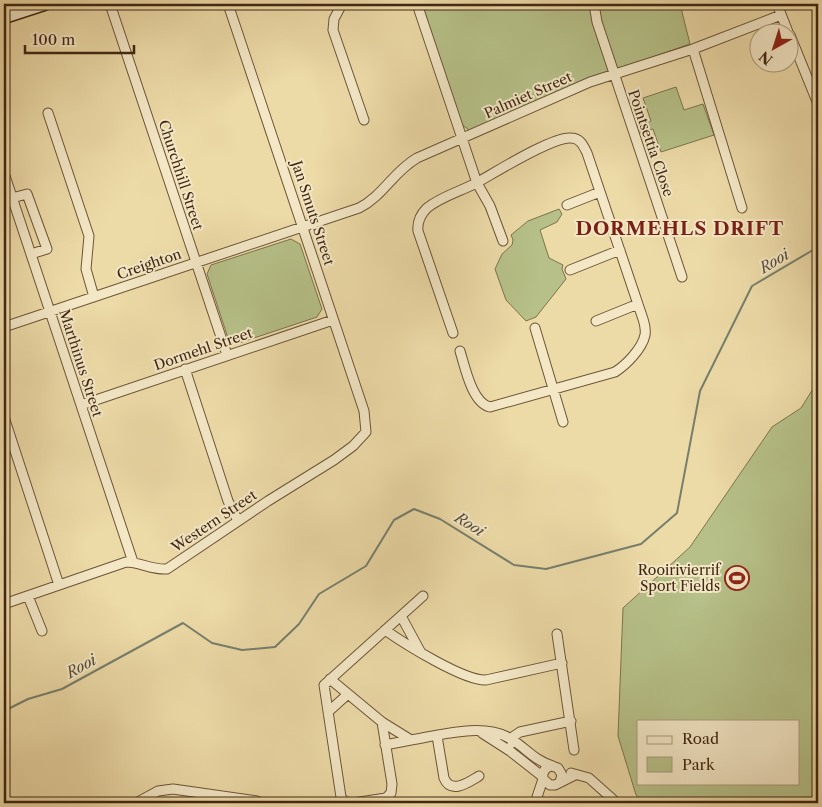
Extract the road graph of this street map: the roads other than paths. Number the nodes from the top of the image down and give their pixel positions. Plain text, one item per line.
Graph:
1 (13, 4) edge
2 (44, 4) edge
3 (110, 4) edge
4 (228, 4) edge
5 (342, 4) edge
6 (417, 4) edge
7 (594, 4) edge
8 (777, 4) edge
9 (4, 7) edge
10 (781, 15) junction
11 (4, 17) edge
12 (784, 22) edge
13 (693, 49) junction
14 (800, 61) edge
15 (613, 74) junction
16 (818, 104) edge
17 (48, 113) dead end
18 (364, 120) dead end
19 (462, 139) junction
20 (4, 173) edge
21 (477, 183) junction
22 (600, 192) junction
23 (12, 198) junction
24 (567, 204) dead end
25 (742, 208) dead end
26 (302, 227) junction
27 (503, 240) dead end
28 (620, 250) junction
29 (31, 254) junction
30 (196, 262) junction
31 (570, 270) dead end
32 (682, 277) dead end
33 (94, 297) junction
34 (638, 304) junction
35 (50, 312) junction
36 (334, 320) junction
37 (596, 321) dead end
38 (4, 327) edge
39 (535, 328) dead end
40 (454, 333) dead end
41 (460, 350) dead end
42 (227, 355) junction
43 (184, 370) junction
44 (554, 389) junction
45 (81, 404) junction
46 (4, 417) edge
47 (563, 422) dead end
48 (366, 432) joint
49 (238, 521) junction
50 (133, 562) junction
51 (59, 585) junction
52 (28, 596) junction
53 (423, 596) dead end
54 (4, 604) edge
55 (401, 616) junction
56 (385, 630) junction
57 (42, 631) dead end
58 (557, 634) dead end
59 (420, 651) junction
60 (562, 663) junction
61 (330, 679) junction
62 (348, 694) junction
63 (328, 712) junction
64 (571, 721) junction
65 (382, 722) junction
66 (476, 730) junction
67 (437, 736) junction
68 (412, 740) junction
69 (512, 740) junction
70 (386, 745) junction
71 (574, 750) dead end
72 (510, 751) junction
73 (555, 767) junction
74 (574, 775) junction
75 (480, 776) dead end
76 (543, 778) junction
77 (556, 784) junction
78 (540, 792) junction
79 (136, 803) edge
80 (262, 803) edge
81 (352, 803) edge
82 (535, 803) edge
83 (617, 803) edge

1 - 9 main road
2 - 11 main road
3 - 30 street, Churchhill Street
4 - 26 street, Jan Smuts Street
5 - 18 street
6 - 19 street
7 - 15 street, Pointsettia Close
8 - 10 street
10 - 12 street
10 - 13 street, Palmiet Street
13 - 15 street, Palmiet Street
13 - 25 street
14 - 16 street
15 - 19 street, Palmiet Street
15 - 32 street, Pointsettia Close
17 - 33 street
19 - 21 street
19 - 26 street, Palmiet Street
20 - 23 street, Marthinus Street
21 - 22 street
21 - 27 street
21 - 40 street
22 - 24 street
22 - 28 street
23 - 29 street, Marthinus Street
23 - 29 street
26 - 30 street, Creighton
26 - 36 street, Jan Smuts Street
28 - 31 street
28 - 34 street
29 - 35 street, Marthinus Street
30 - 33 street, Creighton
30 - 42 street, Churchhill Street
33 - 35 street, Creighton
34 - 37 street
34 - 44 street
35 - 38 street, Creighton
35 - 45 street, Marthinus Street
36 - 42 street, Dormehl Street
36 - 48 street, Jan Smuts Street
39 - 44 street
41 - 44 street
42 - 43 street, Dormehl Street
43 - 45 street, Dormehl Street
43 - 49 street
44 - 47 street
45 - 50 street, Marthinus Street
46 - 51 street
48 - 49 street, Western Street
49 - 50 street, Western Street
50 - 51 street, Western Street
51 - 52 street, Western Street
52 - 54 street, Western Street
52 - 57 street
53 - 55 street
55 - 56 street
55 - 59 street
56 - 59 street
56 - 61 street
58 - 60 street
59 - 60 street
60 - 64 street
61 - 62 street
61 - 63 street
62 - 63 street
62 - 65 street
63 - 81 street
64 - 69 street
64 - 71 street
65 - 68 street
65 - 70 street
66 - 67 street
66 - 69 street
66 - 72 street
67 - 68 street
67 - 75 street
68 - 70 street
69 - 72 street
69 - 73 street
70 - 81 street
72 - 76 street
73 - 74 street
73 - 76 street
73 - 77 street
74 - 77 street
74 - 83 street
76 - 77 street
76 - 78 street
77 - 78 street
78 - 82 street
79 - 80 street

